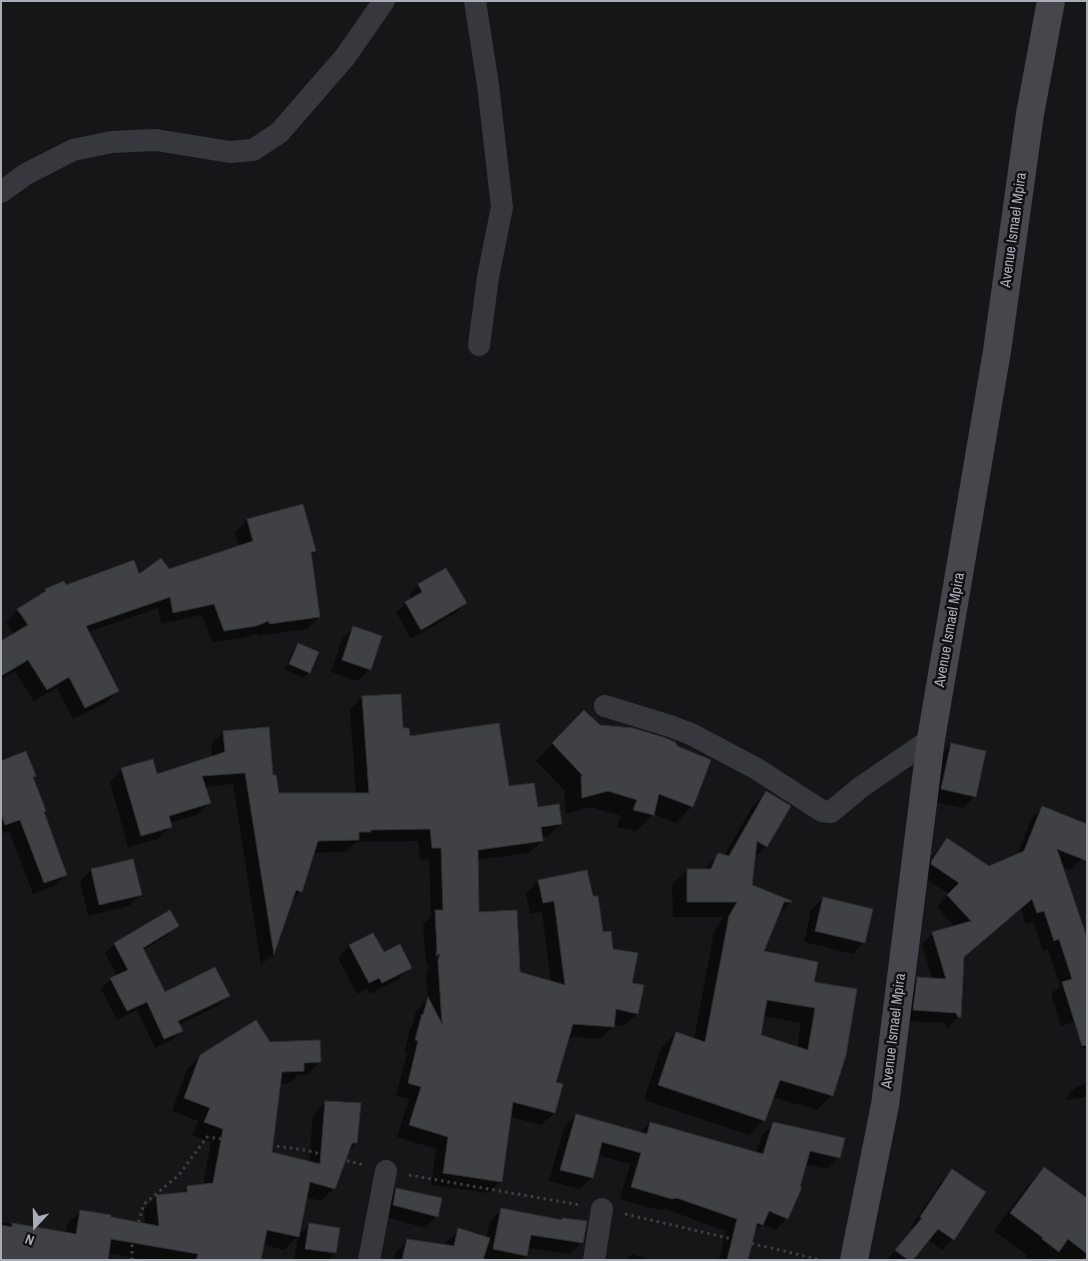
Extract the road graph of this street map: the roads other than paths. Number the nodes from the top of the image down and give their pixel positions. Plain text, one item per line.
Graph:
1 (384, 1) edge
2 (475, 1) edge
3 (1051, 1) edge
4 (1, 192) edge
5 (479, 344) dead end
6 (605, 706) dead end
7 (931, 739) junction
8 (386, 1171) road end
9 (602, 1209) road end
10 (369, 1260) edge
11 (594, 1260) edge
12 (854, 1260) edge

1 - 4 street
2 - 5 street
3 - 7 main road, Avenue Ismael Mpira
6 - 7 street
7 - 12 main road, Avenue Ismael Mpira
8 - 10 street
9 - 11 street

